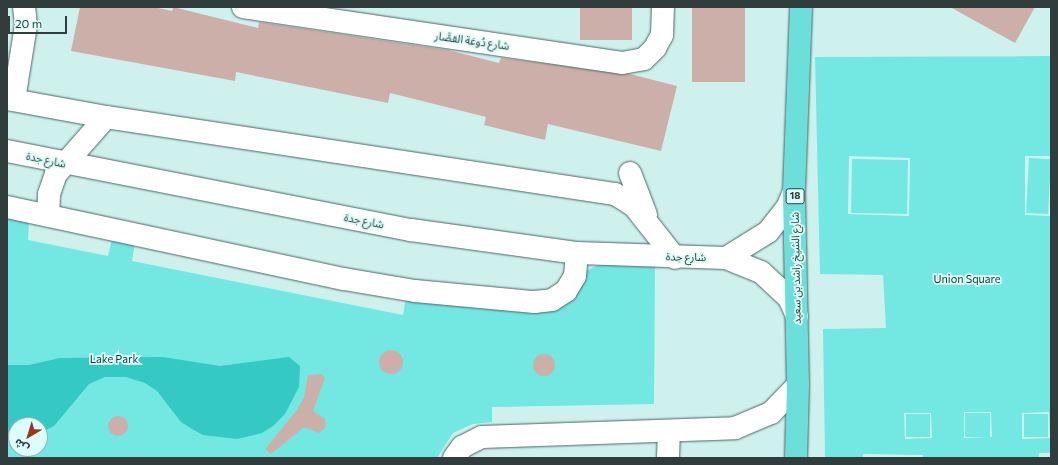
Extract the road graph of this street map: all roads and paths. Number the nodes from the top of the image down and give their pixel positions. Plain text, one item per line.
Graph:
1 (24, 7) edge
2 (243, 7) edge
3 (663, 7) edge
4 (801, 7) edge
5 (10, 100) edge
6 (106, 118) junction
7 (7, 151) edge
8 (63, 164) junction
9 (630, 173) dead end
10 (794, 191) junction
11 (7, 207) edge
12 (48, 215) junction
13 (649, 224) junction
14 (577, 253) junction
15 (675, 258) junction
16 (726, 258) junction
17 (797, 316) junction
18 (798, 386) junction
19 (668, 431) junction
20 (454, 458) edge
21 (668, 458) edge
22 (796, 458) edge

1 - 5 street
2 - 3 street, شارع دُوغة القصَّار
4 - 10 main road, شارع الشيخ راشد بن سعيد / 18
5 - 6 street
6 - 8 street
6 - 13 street
7 - 8 street, شارع جدة
8 - 12 street
8 - 14 street, شارع جدة
9 - 13 street
10 - 16 street
10 - 17 main road, شارع الشيخ راشد بن سعيد / 18
11 - 12 street
12 - 14 street
13 - 15 street
14 - 15 street, شارع جدة
15 - 16 street, شارع جدة
16 - 17 street, شارع جدة
17 - 18 main road, شارع الشيخ راشد بن سعيد / 18
18 - 19 street
18 - 22 main road, شارع الشيخ راشد بن سعيد / 18
19 - 20 street
19 - 21 street

